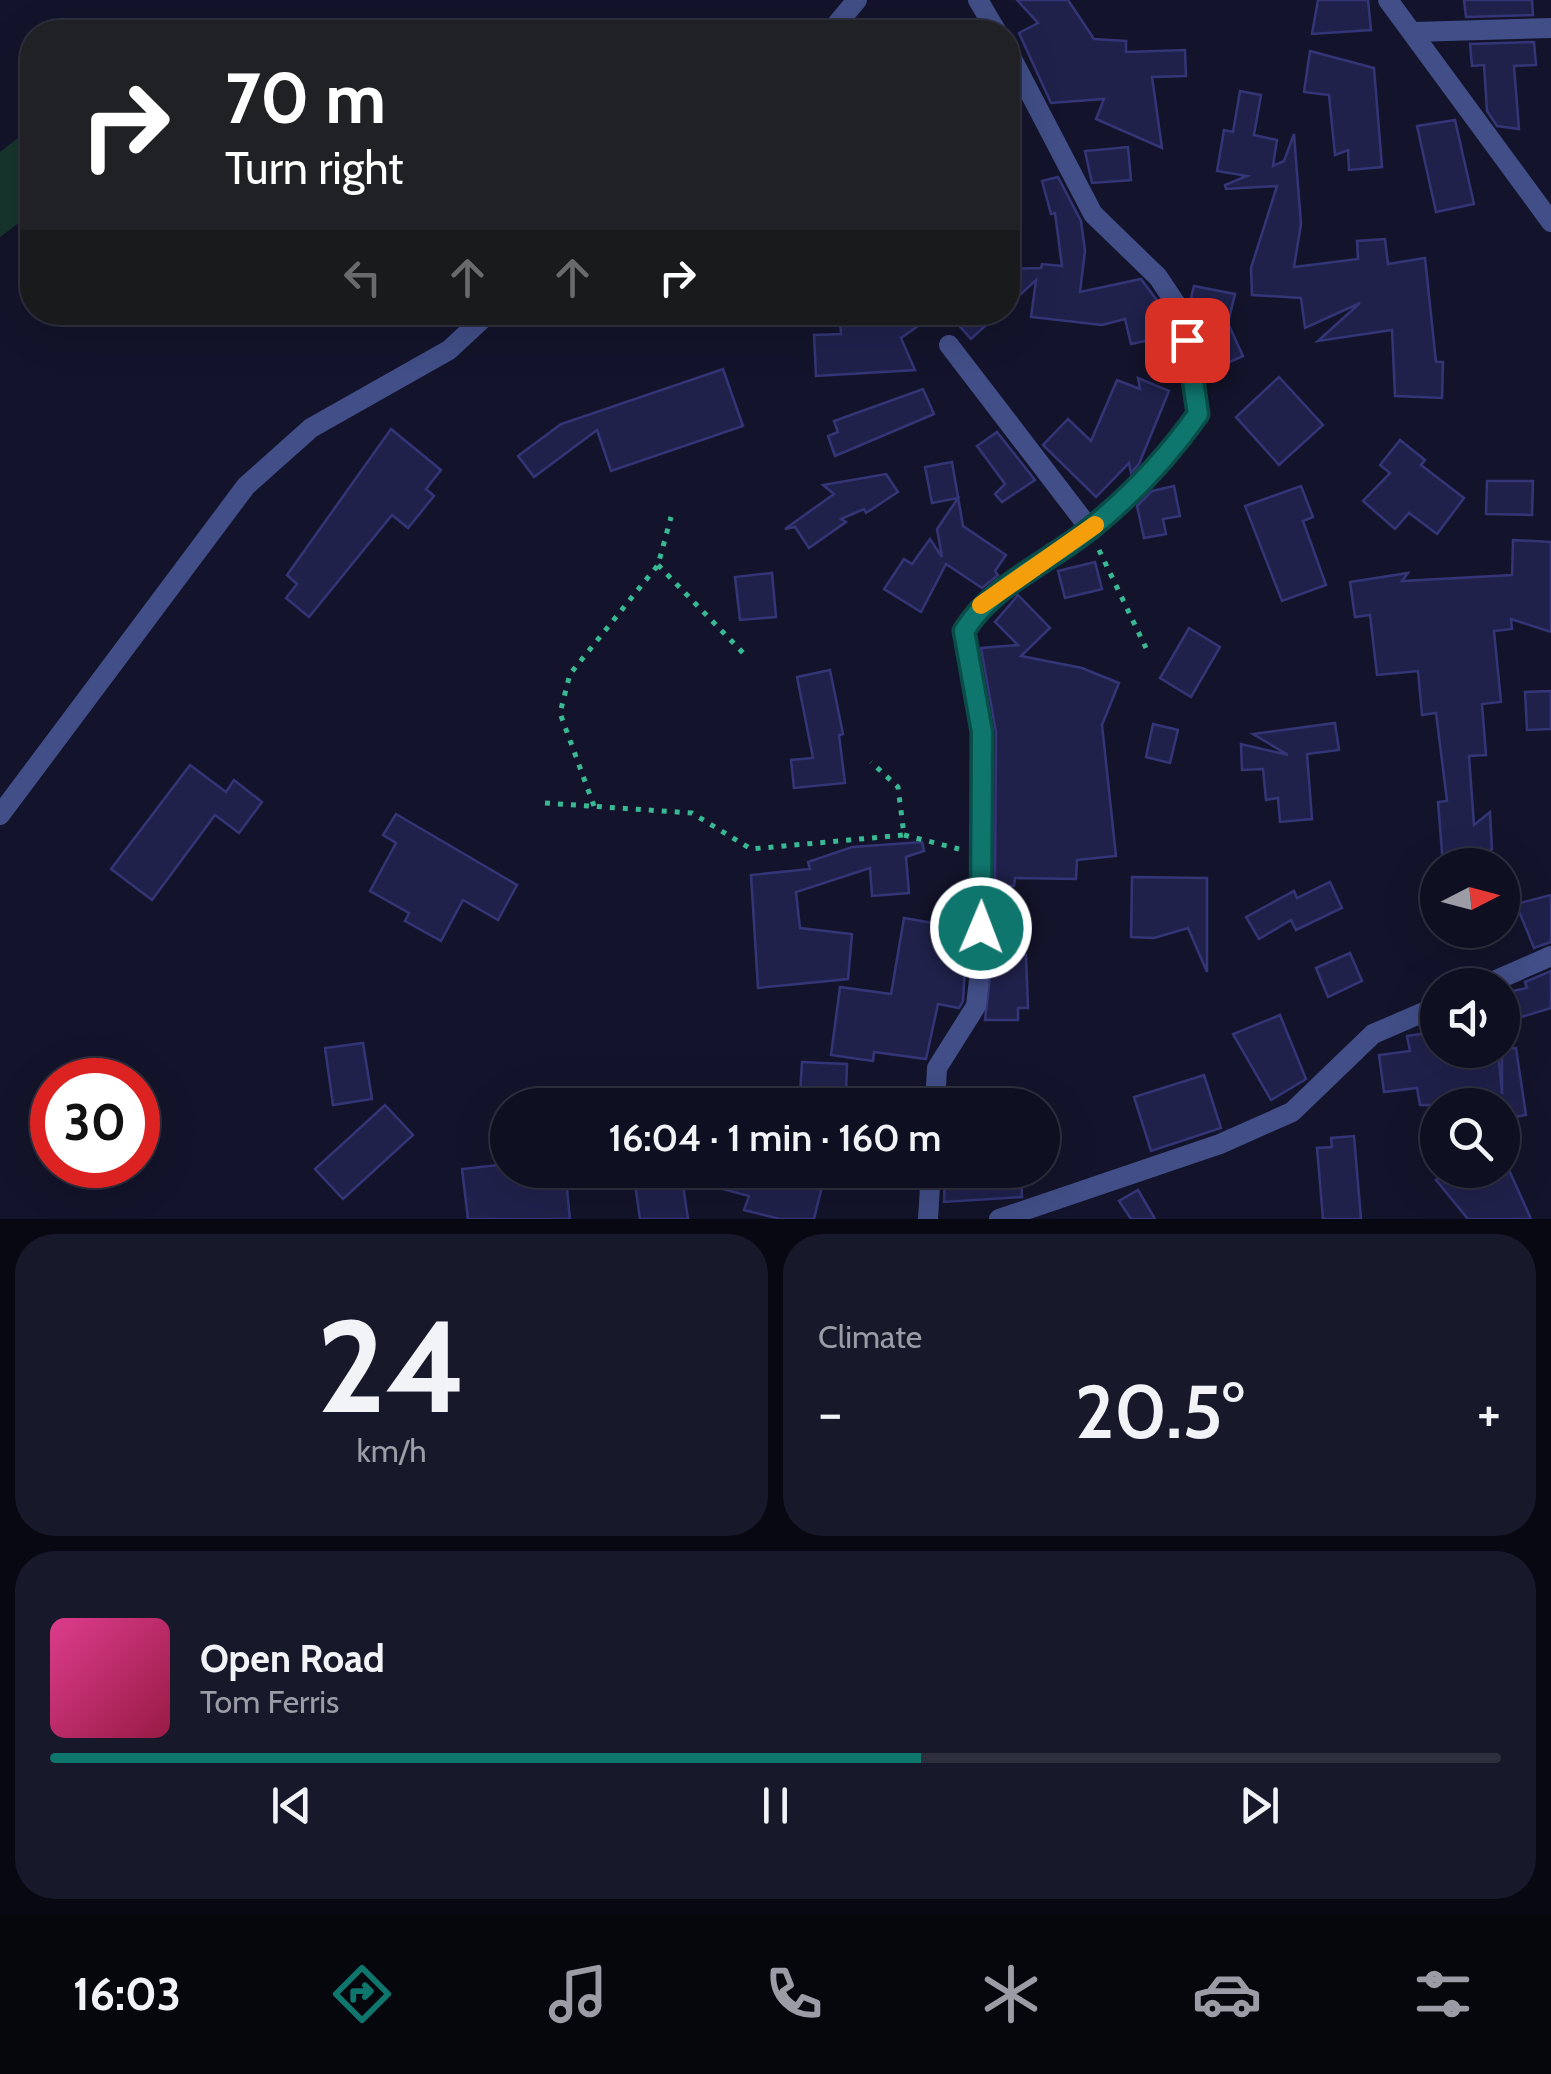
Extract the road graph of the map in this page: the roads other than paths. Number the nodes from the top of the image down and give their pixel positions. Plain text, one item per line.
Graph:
1 (858, 0) edge
2 (1388, 0) edge
3 (840, 20) edge
4 (1551, 28) edge
5 (1413, 32) junction
6 (1020, 74) edge
7 (1551, 222) edge
8 (476, 325) edge
9 (948, 346) dead end
10 (1090, 529) junction
11 (0, 815) edge
12 (1551, 956) edge
13 (1520, 970) edge
14 (1420, 1014) edge
15 (936, 1088) edge
16 (930, 1188) edge
17 (928, 1219) edge
18 (998, 1219) edge

1 - 3 street
2 - 5 street
4 - 5 street
5 - 7 street
6 - 10 street
8 - 11 street
9 - 10 street
10 - 15 street
12 - 13 street
14 - 18 street
16 - 17 street

